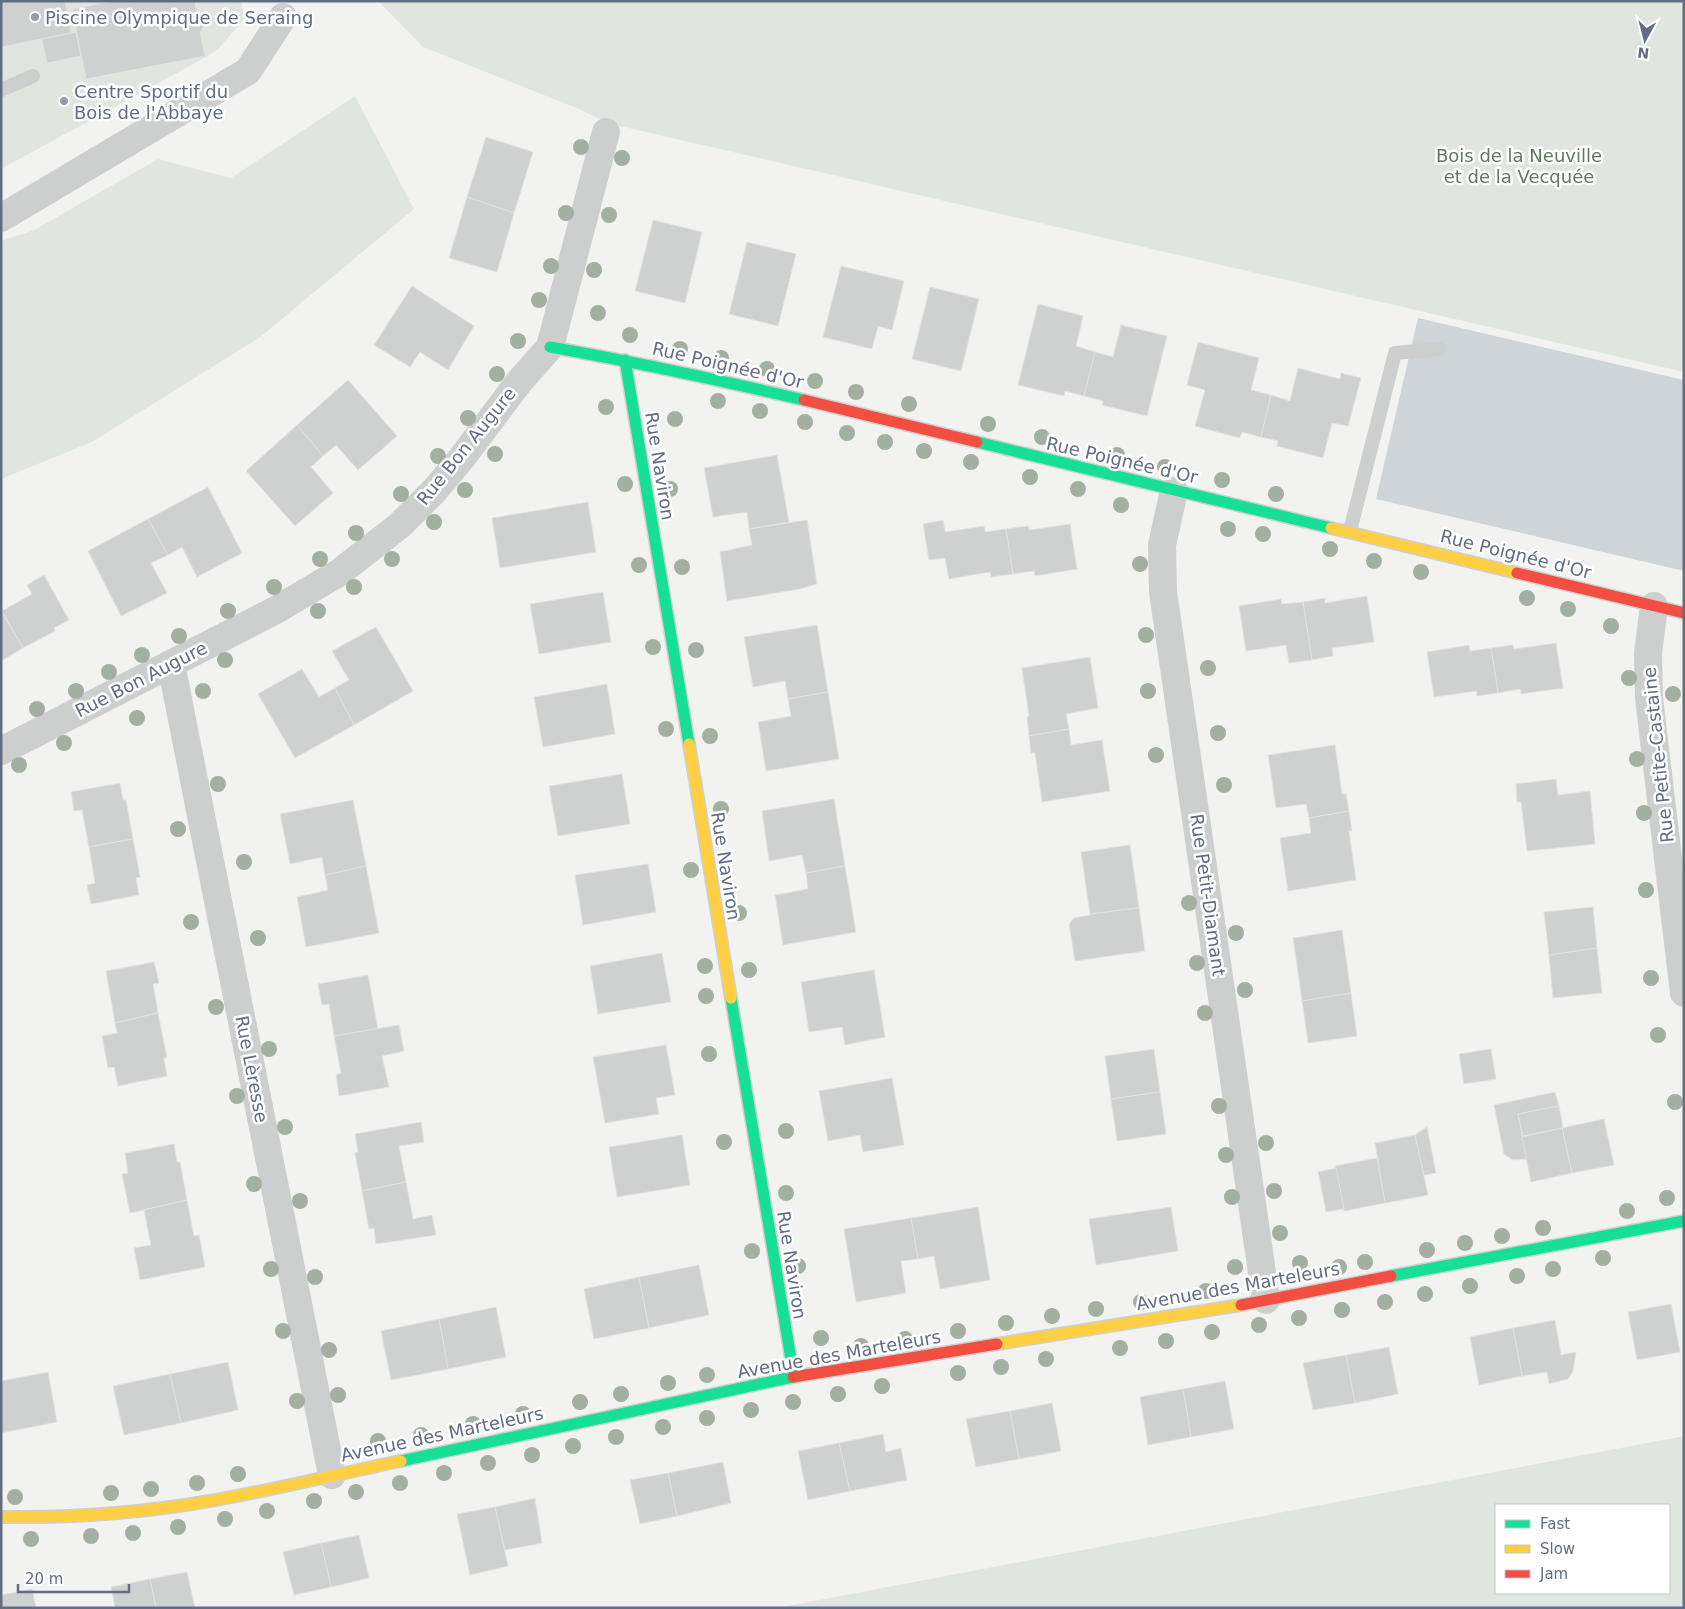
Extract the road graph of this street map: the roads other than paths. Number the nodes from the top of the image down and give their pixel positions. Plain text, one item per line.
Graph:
1 (283, 16) dead end
2 (33, 76) dead end
3 (1, 90) edge
4 (606, 132) dead end
5 (1, 218) edge
6 (550, 347) junction
7 (1438, 349) dead end
8 (625, 360) junction
9 (1174, 490) junction
10 (1350, 531) junction
11 (1654, 606) junction
12 (1684, 613) edge
13 (171, 664) junction
14 (1, 751) edge
15 (1684, 993) edge
16 (1684, 1221) edge
17 (1266, 1300) junction
18 (794, 1377) junction
19 (332, 1475) junction
20 (1, 1517) edge

1 - 5 street
2 - 3 lane
4 - 6 street, Rue Bon Augure
6 - 8 street, Rue Poignée d'Or
6 - 13 street, Rue Bon Augure
7 - 10 lane
8 - 9 street, Rue Poignée d'Or
8 - 18 street, Rue Naviron
9 - 10 street, Rue Poignée d'Or
9 - 17 street, Rue Petit-Diamant
10 - 11 street, Rue Poignée d'Or
11 - 12 street, Rue Poignée d'Or
11 - 15 street, Rue Petite-Castaine
13 - 14 street, Rue Bon Augure
13 - 19 street, Rue Lèresse
16 - 17 street, Avenue des Marteleurs
17 - 18 street, Avenue des Marteleurs
18 - 19 street, Avenue des Marteleurs
19 - 20 street, Avenue des Marteleurs

